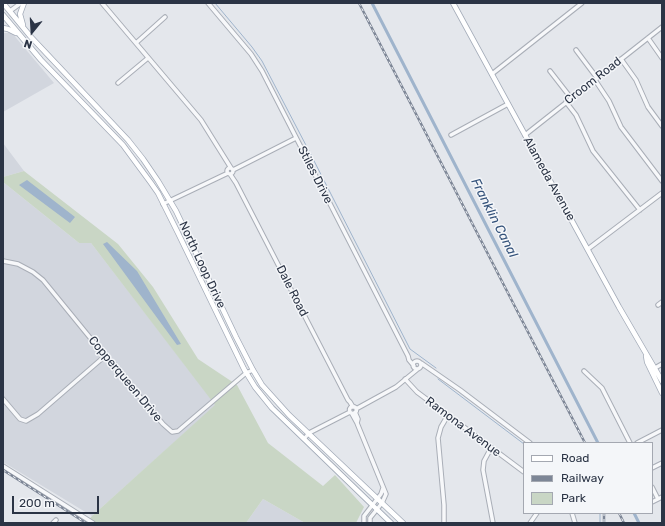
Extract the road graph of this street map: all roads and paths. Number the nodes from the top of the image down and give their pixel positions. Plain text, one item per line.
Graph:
1 (22, 3) edge
2 (102, 3) edge
3 (208, 3) edge
4 (452, 3) edge
5 (582, 3) edge
6 (6, 5) edge
7 (10, 12) junction
8 (3, 16) edge
9 (165, 17) dead end
10 (662, 27) edge
11 (3, 28) edge
12 (24, 29) junction
13 (19, 34) junction
14 (648, 38) junction
15 (136, 43) junction
16 (576, 50) dead end
17 (148, 58) junction
18 (662, 58) edge
19 (621, 59) junction
20 (550, 71) dead end
21 (492, 74) junction
22 (596, 79) junction
23 (118, 84) dead end
24 (572, 98) junction
25 (566, 102) junction
26 (508, 104) junction
27 (115, 126) junction
28 (662, 126) edge
29 (110, 130) junction
30 (451, 135) dead end
31 (525, 135) junction
32 (296, 138) junction
33 (230, 171) junction
34 (662, 180) edge
35 (662, 193) edge
36 (170, 201) junction
37 (163, 204) junction
38 (640, 210) junction
39 (588, 249) junction
40 (3, 261) edge
41 (212, 286) junction
42 (205, 289) junction
43 (662, 302) edge
44 (658, 305) dead end
45 (646, 355) junction
46 (105, 356) junction
47 (408, 356) junction
48 (419, 362) junction
49 (662, 364) edge
50 (414, 366) junction
51 (427, 367) junction
52 (419, 368) junction
53 (655, 368) junction
54 (253, 370) junction
55 (584, 371) dead end
56 (246, 373) junction
57 (413, 373) junction
58 (405, 379) junction
59 (662, 381) edge
60 (662, 393) edge
61 (3, 399) edge
62 (353, 410) junction
63 (448, 415) junction
64 (662, 430) edge
65 (309, 433) junction
66 (304, 439) junction
67 (529, 442) edge
68 (629, 442) edge
69 (639, 442) edge
70 (491, 448) junction
71 (662, 463) edge
72 (3, 466) edge
73 (653, 468) edge
74 (523, 471) edge
75 (383, 488) junction
76 (653, 489) edge
77 (662, 497) edge
78 (377, 498) junction
79 (658, 499) junction
80 (653, 502) edge
81 (382, 503) junction
82 (373, 505) junction
83 (377, 509) junction
84 (536, 514) edge
85 (56, 520) dead end
86 (52, 523) edge
87 (93, 523) edge
88 (364, 523) edge
89 (370, 523) edge
90 (391, 523) edge
91 (403, 523) edge
92 (444, 523) edge
93 (493, 523) edge
94 (530, 523) edge

1 - 7 street
1 - 12 main road
2 - 15 street, Dale Road
3 - 32 street, Stiles Drive
4 - 21 main road, Alameda Avenue
5 - 21 street
6 - 7 main road, North Loop Drive
7 - 8 main road
7 - 12 main road, North Loop Drive
8 - 13 main road, North Loop Drive
9 - 15 street
10 - 14 street, Croom Road
11 - 13 main road
12 - 27 main road, North Loop Drive
13 - 29 main road, North Loop Drive
14 - 18 street
14 - 19 street, Croom Road
15 - 17 street, Dale Road
16 - 22 street
17 - 23 street
17 - 33 street, Dale Road
19 - 22 street, Croom Road
19 - 28 street
20 - 24 street
21 - 26 main road, Alameda Avenue
22 - 24 street, Croom Road
22 - 34 street
24 - 25 street, Croom Road
25 - 31 street, Croom Road
25 - 38 street
26 - 30 street
26 - 31 main road, Alameda Avenue
27 - 29 main road
27 - 36 main road, North Loop Drive
29 - 37 main road, North Loop Drive
31 - 39 main road, Alameda Avenue
32 - 33 street
32 - 47 street, Stiles Drive
33 - 36 street
33 - 62 street, Dale Road
35 - 38 street
36 - 37 street
36 - 41 main road, North Loop Drive
37 - 42 main road, North Loop Drive
38 - 39 street
39 - 45 main road, Alameda Avenue
40 - 46 street, Copperqueen Drive
41 - 42 main road
41 - 54 main road, North Loop Drive
42 - 56 main road, North Loop Drive
43 - 44 street
45 - 53 main road, Alameda Avenue
45 - 60 main road, Alameda Avenue
46 - 56 street, Copperqueen Drive
46 - 61 street
47 - 48 street
47 - 50 street, Stiles Drive
48 - 50 street
48 - 51 street
48 - 52 street
49 - 53 street
50 - 52 street
50 - 57 street
51 - 52 street
51 - 67 street
52 - 57 street
53 - 59 main road, Alameda Avenue
54 - 56 street, Copperqueen Drive
54 - 65 main road, North Loop Drive
55 - 68 street
56 - 66 main road, North Loop Drive
57 - 58 street
58 - 62 street
58 - 63 street, Ramona Avenue
62 - 65 street
62 - 75 street, Dale Road
63 - 70 street, Ramona Avenue
63 - 92 street
64 - 69 street
65 - 66 street
65 - 78 main road, North Loop Drive
66 - 82 main road, North Loop Drive
70 - 74 street, Ramona Avenue
70 - 93 street
71 - 73 street
72 - 87 street
75 - 78 street
75 - 81 street, Dale Road
76 - 79 street
77 - 79 street
78 - 81 main road, North Loop Drive
78 - 82 street
79 - 80 street
81 - 83 street
81 - 91 main road, North Loop Drive
82 - 83 main road, North Loop Drive
82 - 88 street
83 - 89 street
83 - 90 main road, North Loop Drive
84 - 94 street
85 - 86 street

